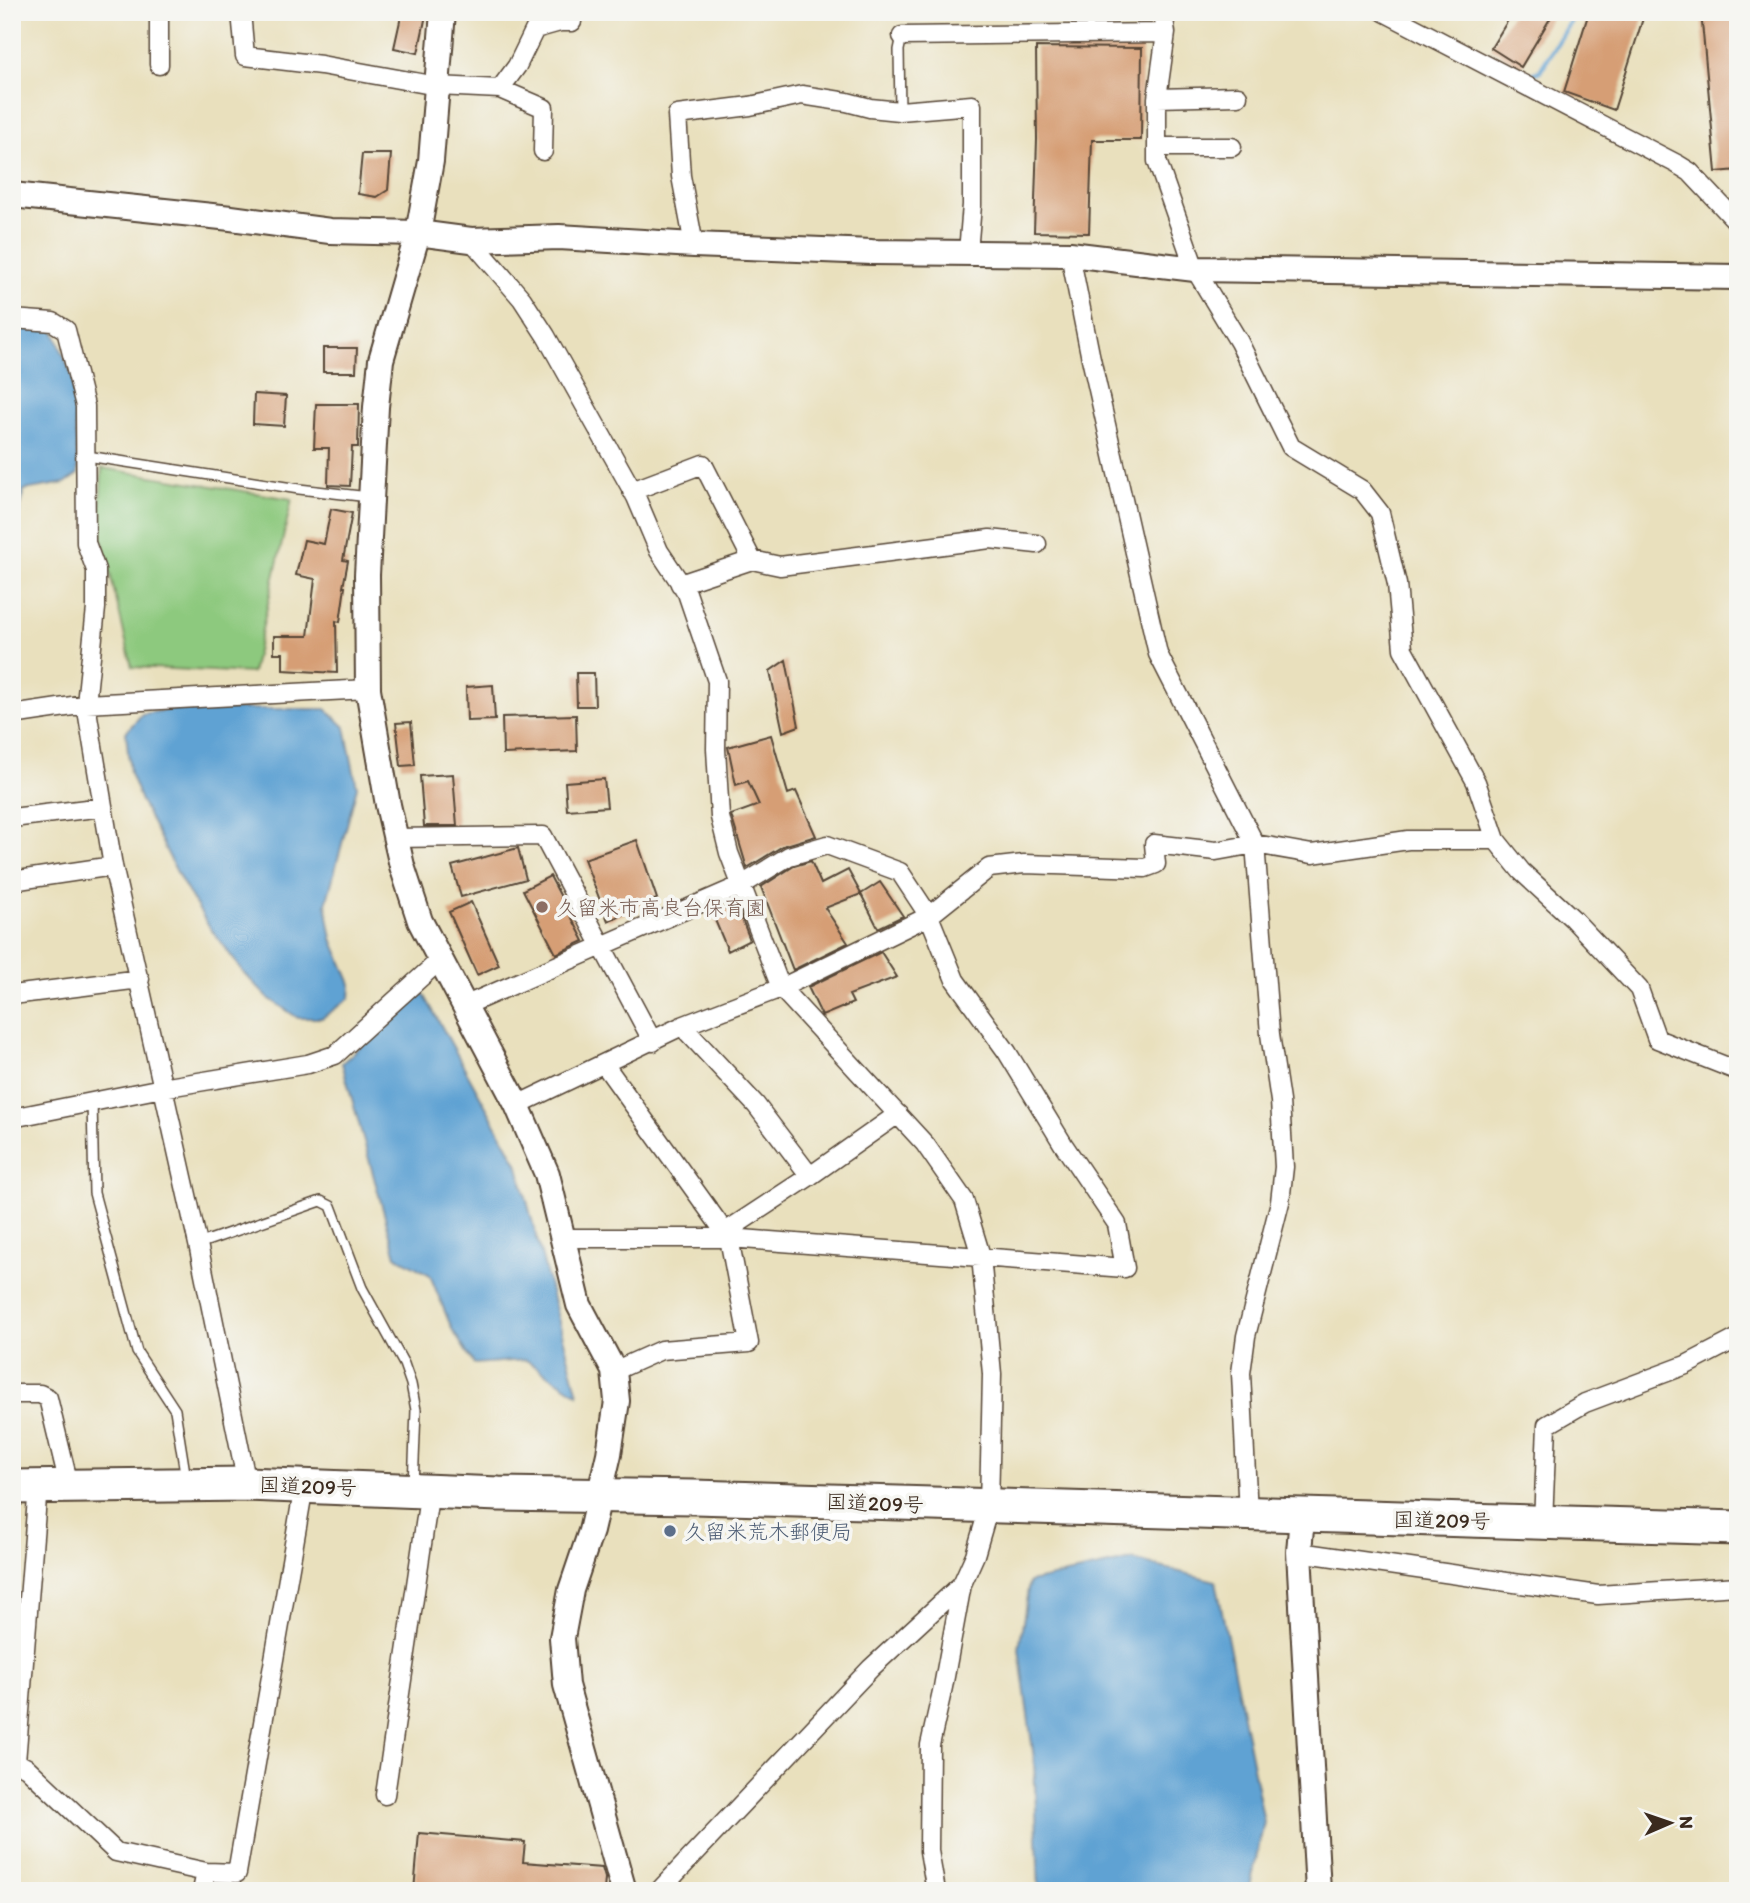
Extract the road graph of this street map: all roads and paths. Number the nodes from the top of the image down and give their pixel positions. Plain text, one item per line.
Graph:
1 (159, 12) edge
2 (241, 12) edge
3 (443, 12) edge
4 (1163, 12) edge
5 (1384, 12) edge
6 (572, 22) dead end
7 (1166, 33) junction
8 (902, 36) joint
9 (159, 65) dead end
10 (437, 86) junction
11 (500, 89) junction
12 (1238, 96) dead end
13 (1157, 99) junction
14 (900, 111) junction
15 (1157, 147) junction
16 (1232, 148) dead end
17 (543, 151) dead end
18 (12, 195) edge
19 (1738, 223) edge
20 (418, 233) junction
21 (471, 240) junction
22 (694, 246) junction
23 (968, 252) junction
24 (1070, 254) junction
25 (1195, 269) junction
26 (1737, 278) edge
27 (12, 318) edge
28 (87, 456) junction
29 (632, 491) junction
30 (372, 498) junction
31 (1037, 544) dead end
32 (752, 560) junction
33 (680, 584) junction
34 (368, 689) junction
35 (86, 704) junction
36 (12, 715) edge
37 (103, 807) junction
38 (12, 818) edge
39 (395, 838) junction
40 (1496, 840) junction
41 (1255, 844) junction
42 (113, 866) junction
43 (12, 881) edge
44 (742, 885) junction
45 (929, 916) junction
46 (603, 946) junction
47 (440, 960) junction
48 (140, 979) junction
49 (781, 988) junction
50 (12, 995) edge
51 (464, 1006) junction
52 (682, 1026) junction
53 (653, 1042) junction
54 (604, 1064) junction
55 (1738, 1071) edge
56 (162, 1088) junction
57 (92, 1101) junction
58 (517, 1105) junction
59 (898, 1114) junction
60 (12, 1118) edge
61 (810, 1176) junction
62 (727, 1235) junction
63 (562, 1238) junction
64 (198, 1244) junction
65 (981, 1256) junction
66 (1738, 1338) edge
67 (614, 1371) junction
68 (12, 1394) edge
69 (247, 1483) junction
70 (186, 1484) junction
71 (40, 1486) edge
72 (304, 1486) junction
73 (421, 1490) junction
74 (600, 1495) junction
75 (989, 1507) junction
76 (1248, 1514) junction
77 (1303, 1516) junction
78 (1544, 1523) junction
79 (1738, 1528) edge
80 (1299, 1552) junction
81 (962, 1584) junction
82 (1738, 1586) edge
83 (14, 1761) edge
84 (385, 1795) dead end
85 (206, 1872) junction
86 (202, 1891) edge
87 (624, 1891) edge
88 (659, 1891) edge
89 (936, 1891) edge
90 (1318, 1891) edge

1 - 9 street
2 - 10 street
3 - 10 street
4 - 7 street
5 - 19 street
6 - 11 street
7 - 8 street
7 - 13 street
8 - 14 lane
10 - 11 street
10 - 20 street
11 - 17 street
12 - 13 street
13 - 15 street
14 - 22 street
14 - 23 street
15 - 16 street
15 - 25 street
18 - 20 street
20 - 21 street
20 - 30 street
21 - 22 street
21 - 29 street
22 - 23 street
23 - 24 street
24 - 25 street
24 - 41 street
25 - 26 street
25 - 40 street
27 - 28 street
28 - 30 lane
28 - 35 street
29 - 32 street
29 - 33 street
30 - 34 street
31 - 32 street
32 - 33 street
33 - 44 street
34 - 35 street
34 - 39 street
35 - 36 street
35 - 37 street
37 - 38 street
37 - 42 street
39 - 46 street
39 - 47 street
40 - 41 street
40 - 55 street
41 - 45 street
41 - 76 street
42 - 43 street
42 - 48 street
44 - 45 street
44 - 46 street
44 - 49 street
45 - 49 street
45 - 65 street
46 - 51 street
46 - 53 street
47 - 51 street
47 - 56 street
48 - 50 street
48 - 56 street
49 - 52 street
49 - 59 street
51 - 58 street
52 - 53 street
52 - 61 street
53 - 54 street
54 - 58 street
54 - 62 street
56 - 57 street
56 - 64 street
57 - 60 street
57 - 70 lane
58 - 63 street
59 - 61 street
59 - 65 street
61 - 62 street
62 - 63 street
62 - 65 street
62 - 67 street
63 - 67 street
64 - 69 street
64 - 73 lane
65 - 75 street
66 - 78 street
67 - 74 street
68 - 71 street
69 - 70 highway, 国道209号
69 - 72 highway, 国道209号
70 - 71 highway, 国道209号
71 - 83 street
72 - 73 highway, 国道209号
72 - 85 street
73 - 74 highway, 国道209号
73 - 84 street
74 - 75 highway, 国道209号
74 - 87 street
75 - 76 highway, 国道209号
75 - 81 street
76 - 77 highway, 国道209号
77 - 78 highway, 国道209号
77 - 80 street
78 - 79 highway, 国道209号
80 - 82 street
80 - 90 street
81 - 88 street
81 - 89 street
83 - 85 street
85 - 86 street

